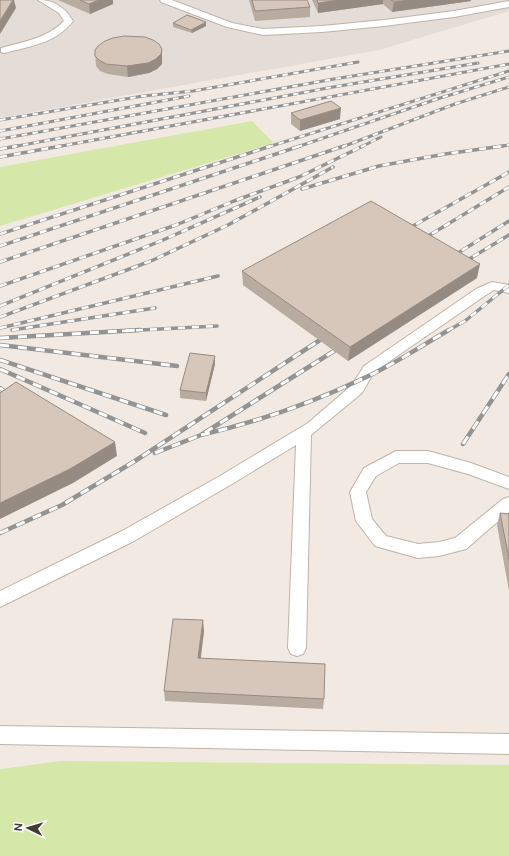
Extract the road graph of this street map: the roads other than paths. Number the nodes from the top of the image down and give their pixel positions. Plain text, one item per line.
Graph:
1 (42, 0) edge
2 (164, 0) edge
3 (509, 4) edge
4 (4, 50) dead end
5 (509, 289) edge
6 (304, 432) junction
7 (509, 483) edge
8 (509, 503) edge
9 (0, 599) edge
10 (297, 648) dead end
11 (0, 734) edge
12 (509, 744) edge

1 - 4 lane
2 - 3 lane
5 - 6 lane
6 - 9 lane
6 - 10 lane
7 - 8 lane
11 - 12 lane

